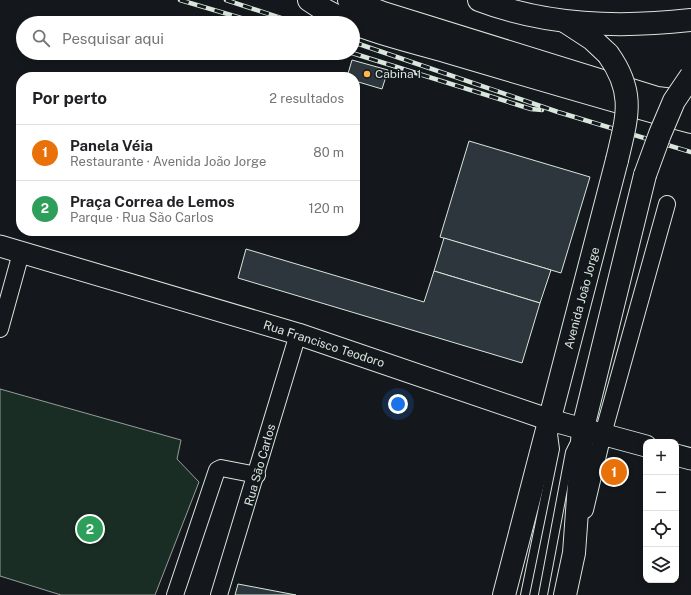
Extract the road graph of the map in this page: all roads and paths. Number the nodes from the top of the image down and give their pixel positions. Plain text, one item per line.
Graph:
1 (309, 0) edge
2 (349, 0) edge
3 (479, 0) edge
4 (339, 16) edge
5 (691, 20) edge
6 (566, 22) junction
7 (360, 24) edge
8 (691, 76) edge
9 (691, 102) edge
10 (691, 122) edge
11 (667, 204) dead end
12 (0, 246) edge
13 (21, 252) junction
14 (0, 329) edge
15 (298, 334) junction
16 (550, 420) junction
17 (593, 431) junction
18 (643, 445) edge
19 (679, 456) edge
20 (691, 459) edge
21 (257, 475) junction
22 (175, 595) edge
23 (219, 595) edge
24 (504, 595) edge
25 (525, 595) edge
26 (543, 595) edge
27 (565, 595) edge

1 - 4 main road
2 - 9 main road
3 - 6 main road
5 - 6 main road
6 - 16 main road, Avenida João Jorge, bridge
7 - 10 main road
8 - 17 main road, bridge
11 - 17 street
12 - 13 street, Rua Francisco Teodoro
13 - 14 street
13 - 15 street, Rua Francisco Teodoro
15 - 16 street, Rua Francisco Teodoro
15 - 21 street, Rua São Carlos
16 - 17 street, Rua Francisco Teodoro
16 - 24 main road, Avenida João Jorge
16 - 25 lane
17 - 18 street, Rua Francisco Teodoro
17 - 26 lane
17 - 27 main road
19 - 20 street
21 - 22 street
21 - 23 street, Rua São Carlos

